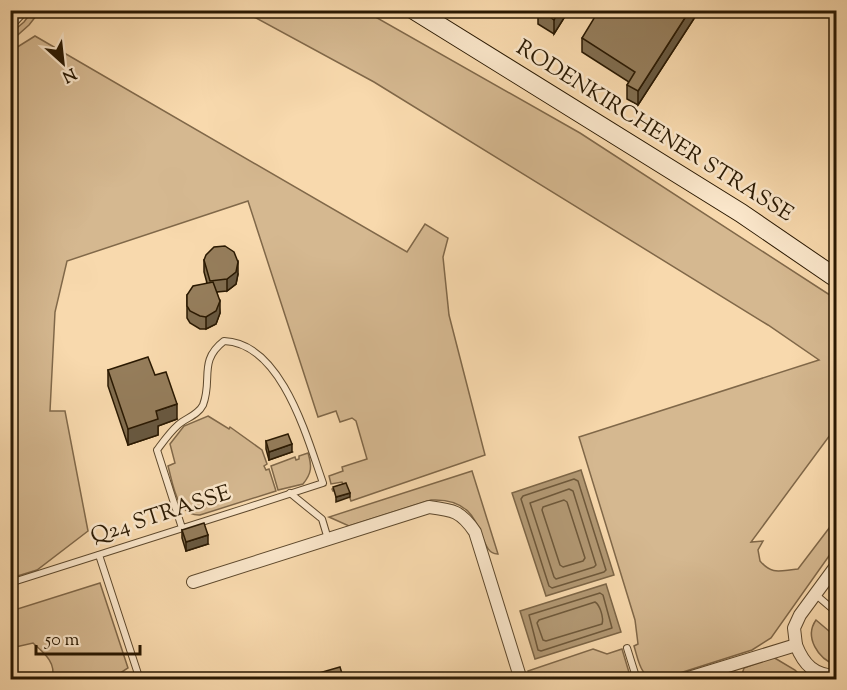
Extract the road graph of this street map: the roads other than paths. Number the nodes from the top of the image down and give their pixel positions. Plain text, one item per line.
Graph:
1 (22, 10) edge
2 (414, 10) edge
3 (10, 23) edge
4 (837, 278) edge
5 (290, 493) junction
6 (182, 528) junction
7 (328, 539) junction
8 (99, 555) junction
9 (837, 566) edge
10 (193, 582) dead end
11 (10, 584) edge
12 (815, 594) junction
13 (837, 612) edge
14 (796, 645) junction
15 (627, 648) dead end
16 (814, 675) edge
17 (837, 676) edge
18 (140, 680) edge
19 (521, 680) edge
20 (637, 680) edge
21 (682, 680) edge

1 - 3 street
2 - 4 main road, RODENKIRCHENER STRASSE
5 - 6 lane, Q24 STRASSE
5 - 6 lane, Q24 STRASSE
5 - 7 lane
6 - 8 lane, Q24 STRASSE
7 - 10 street
7 - 19 street
8 - 11 lane, Q24 STRASSE
8 - 18 lane
9 - 12 street
12 - 13 lane
12 - 14 street
14 - 16 street
14 - 21 street
15 - 20 lane
16 - 17 street

